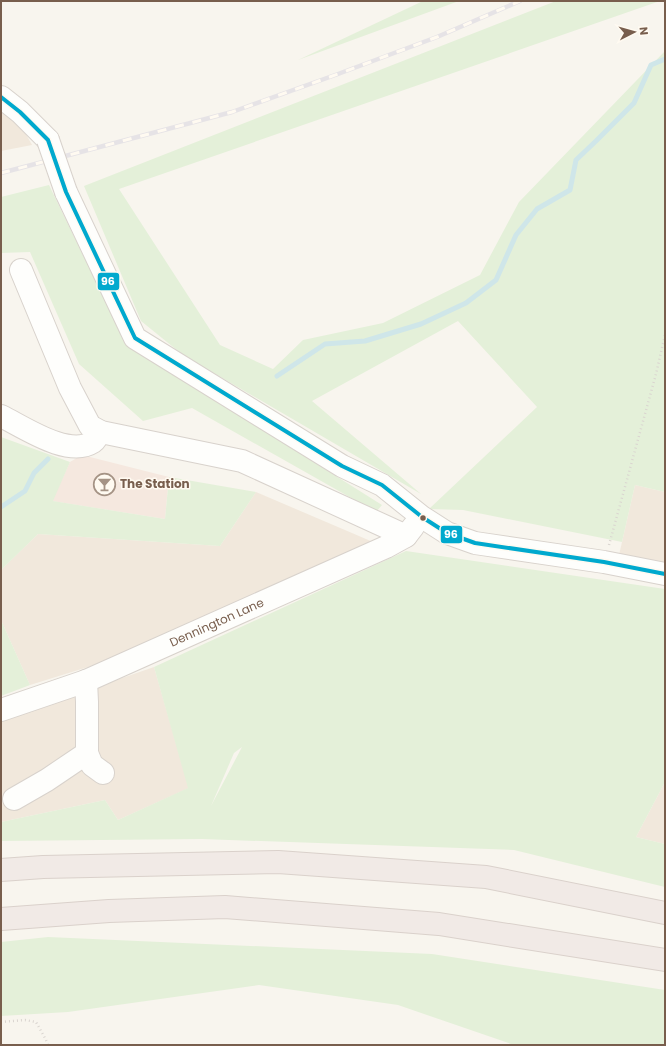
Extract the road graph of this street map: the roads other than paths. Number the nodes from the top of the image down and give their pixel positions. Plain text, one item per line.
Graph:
1 (1, 97) edge
2 (21, 270) dead end
3 (1, 416) edge
4 (101, 432) junction
5 (422, 517) junction
6 (406, 536) junction
7 (665, 574) edge
8 (86, 682) junction
9 (1, 710) edge
10 (87, 753) junction
11 (103, 773) dead end
12 (14, 799) dead end
13 (1, 870) edge
14 (665, 913) edge
15 (1, 919) edge
16 (665, 960) edge

1 - 5 street, bridge
2 - 4 street
3 - 4 street
4 - 6 street
5 - 6 street, Dennington Lane
5 - 7 street
6 - 8 street, Dennington Lane
8 - 9 street, Dennington Lane
8 - 10 street
10 - 11 street
10 - 12 street
13 - 14 highway
15 - 16 highway

